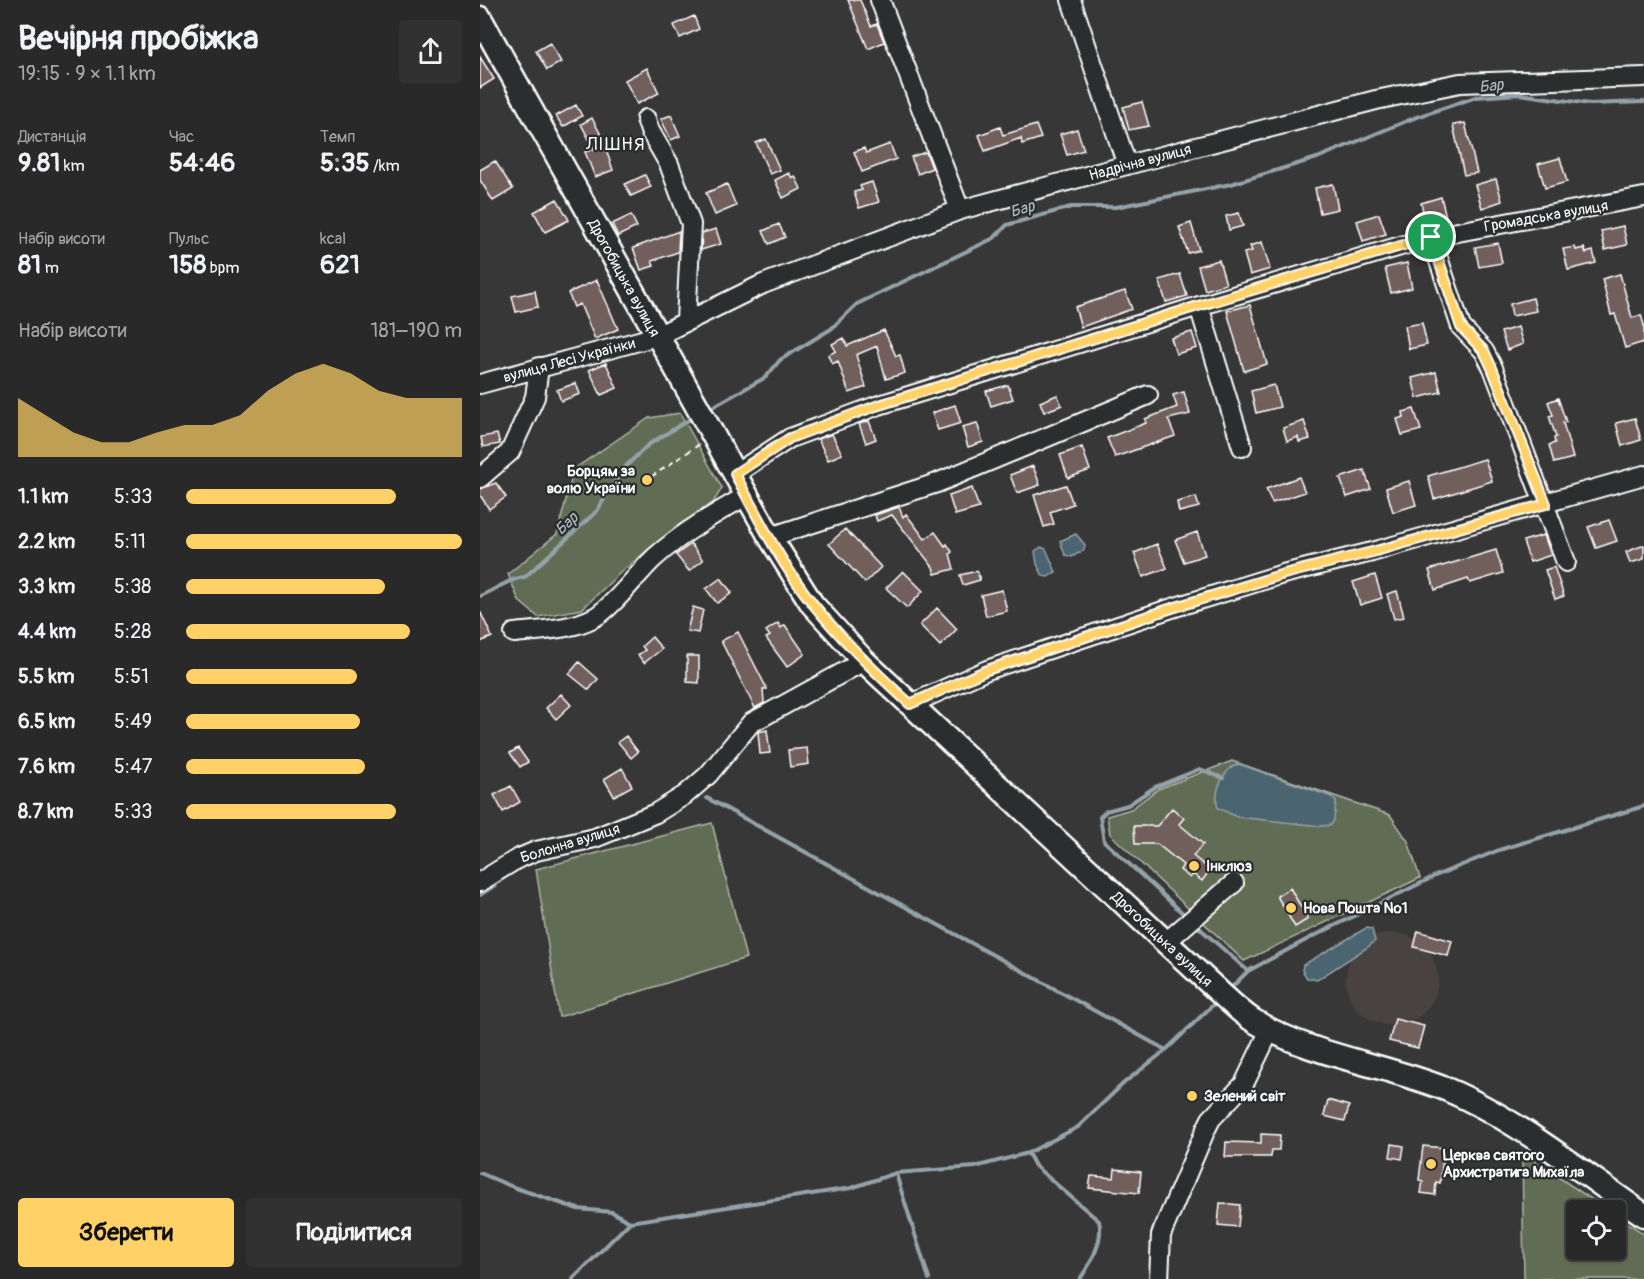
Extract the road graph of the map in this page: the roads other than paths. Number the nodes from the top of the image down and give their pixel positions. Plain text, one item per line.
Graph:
1 (880, 0) edge
2 (1071, 0) edge
3 (480, 18) edge
4 (1644, 77) edge
5 (646, 119) dead end
6 (1127, 165) junction
7 (1644, 199) edge
8 (960, 210) junction
9 (1431, 237) junction
10 (1198, 306) junction
11 (686, 321) junction
12 (657, 336) junction
13 (539, 367) junction
14 (480, 384) edge
15 (1148, 395) dead end
16 (1242, 447) dead end
17 (735, 474) junction
18 (1644, 475) edge
19 (480, 478) edge
20 (746, 496) junction
21 (1546, 504) junction
22 (770, 537) junction
23 (1566, 562) dead end
24 (514, 633) dead end
25 (864, 661) junction
26 (910, 704) junction
27 (480, 882) edge
28 (1234, 883) dead end
29 (1166, 942) junction
30 (1270, 1030) junction
31 (1644, 1215) edge
32 (1159, 1279) edge

1 - 8 street
2 - 6 street
3 - 12 main road, Дрогобицька вулиця
4 - 6 street, Надрічна вулиця
5 - 11 street
6 - 8 street, Надрічна вулиця
7 - 9 street, Громадська вулиця
8 - 11 street, Надрічна вулиця
9 - 10 street, Громадська вулиця
9 - 21 street
10 - 16 street
10 - 17 street, Громадська вулиця
11 - 12 street, Надрічна вулиця
12 - 13 street, вулиця Лесі Українки
12 - 17 main road, Дрогобицька вулиця
13 - 14 street, вулиця Лесі Українки
13 - 19 street
15 - 22 street
17 - 20 main road, Дрогобицька вулиця
18 - 21 street
20 - 22 main road, Дрогобицька вулиця
20 - 24 street
21 - 23 street
21 - 26 street
22 - 25 main road, Дрогобицька вулиця
25 - 26 main road, Дрогобицька вулиця
25 - 27 street, Болонна вулиця
26 - 29 main road, Дрогобицька вулиця
28 - 29 street
29 - 30 main road, Дрогобицька вулиця
30 - 31 main road, Дрогобицька вулиця
30 - 32 street

